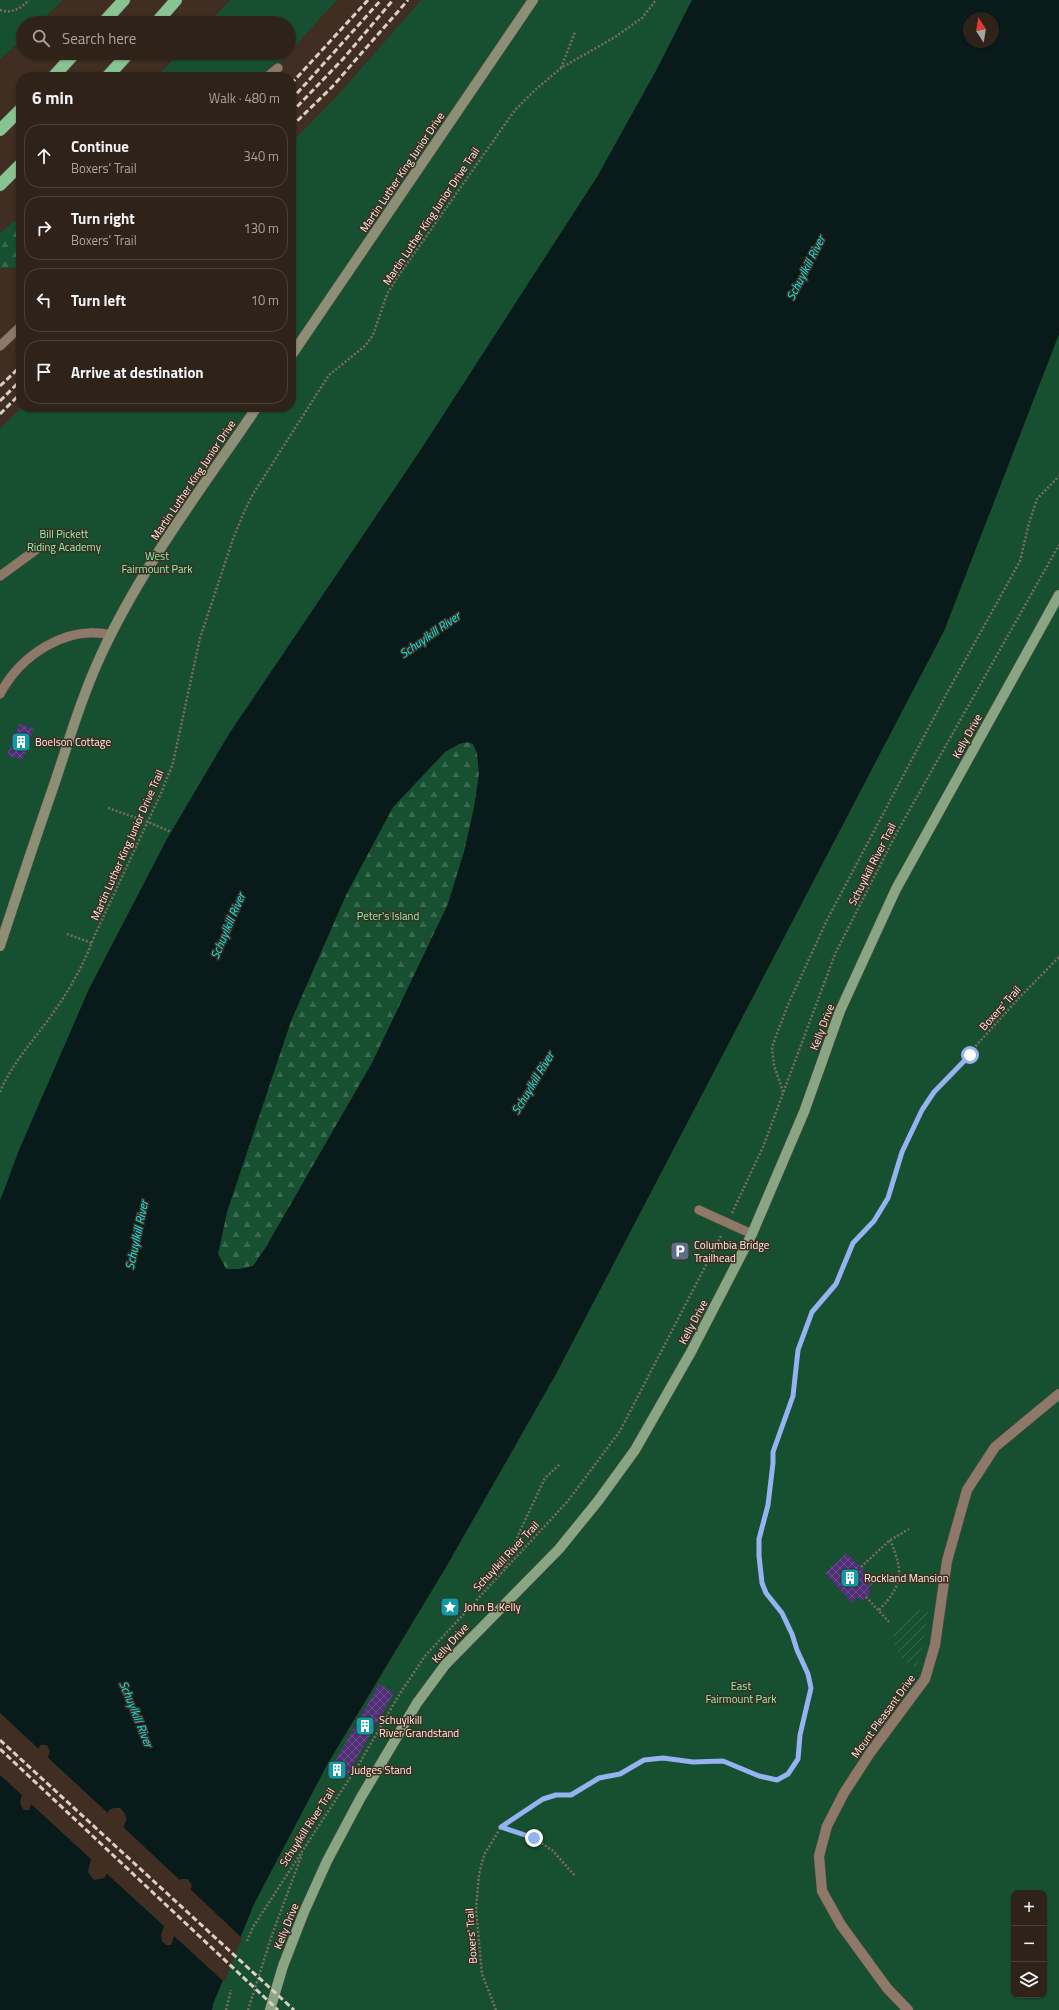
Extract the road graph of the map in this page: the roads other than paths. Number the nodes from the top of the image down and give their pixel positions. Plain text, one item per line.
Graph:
1 (124, 0) edge
2 (176, 0) edge
3 (533, 0) edge
4 (109, 16) edge
5 (162, 16) edge
6 (69, 60) edge
7 (122, 60) edge
8 (278, 68) dead end
9 (58, 72) edge
10 (111, 72) edge
11 (273, 72) edge
12 (16, 114) edge
13 (0, 130) edge
14 (16, 169) edge
15 (0, 185) edge
16 (16, 331) edge
17 (0, 346) edge
18 (296, 349) edge
19 (254, 412) edge
20 (37, 550) dead end
21 (0, 576) edge
22 (1059, 595) edge
23 (111, 635) junction
24 (0, 694) edge
25 (0, 946) edge
26 (699, 1210) dead end
27 (752, 1234) junction
28 (1059, 1394) edge
29 (270, 2010) edge
30 (908, 2010) edge

1 - 4 highway
2 - 5 highway
3 - 18 main road, Martin Luther King Junior Drive
6 - 9 highway
7 - 10 highway
8 - 11 lane
12 - 13 highway
14 - 15 highway
16 - 17 lane
19 - 23 main road, Martin Luther King Junior Drive
20 - 21 lane
22 - 27 main road, Kelly Drive
23 - 24 lane
23 - 25 main road, Martin Luther King Junior Drive
26 - 27 lane
27 - 29 main road, Kelly Drive
28 - 30 street, Mount Pleasant Drive

